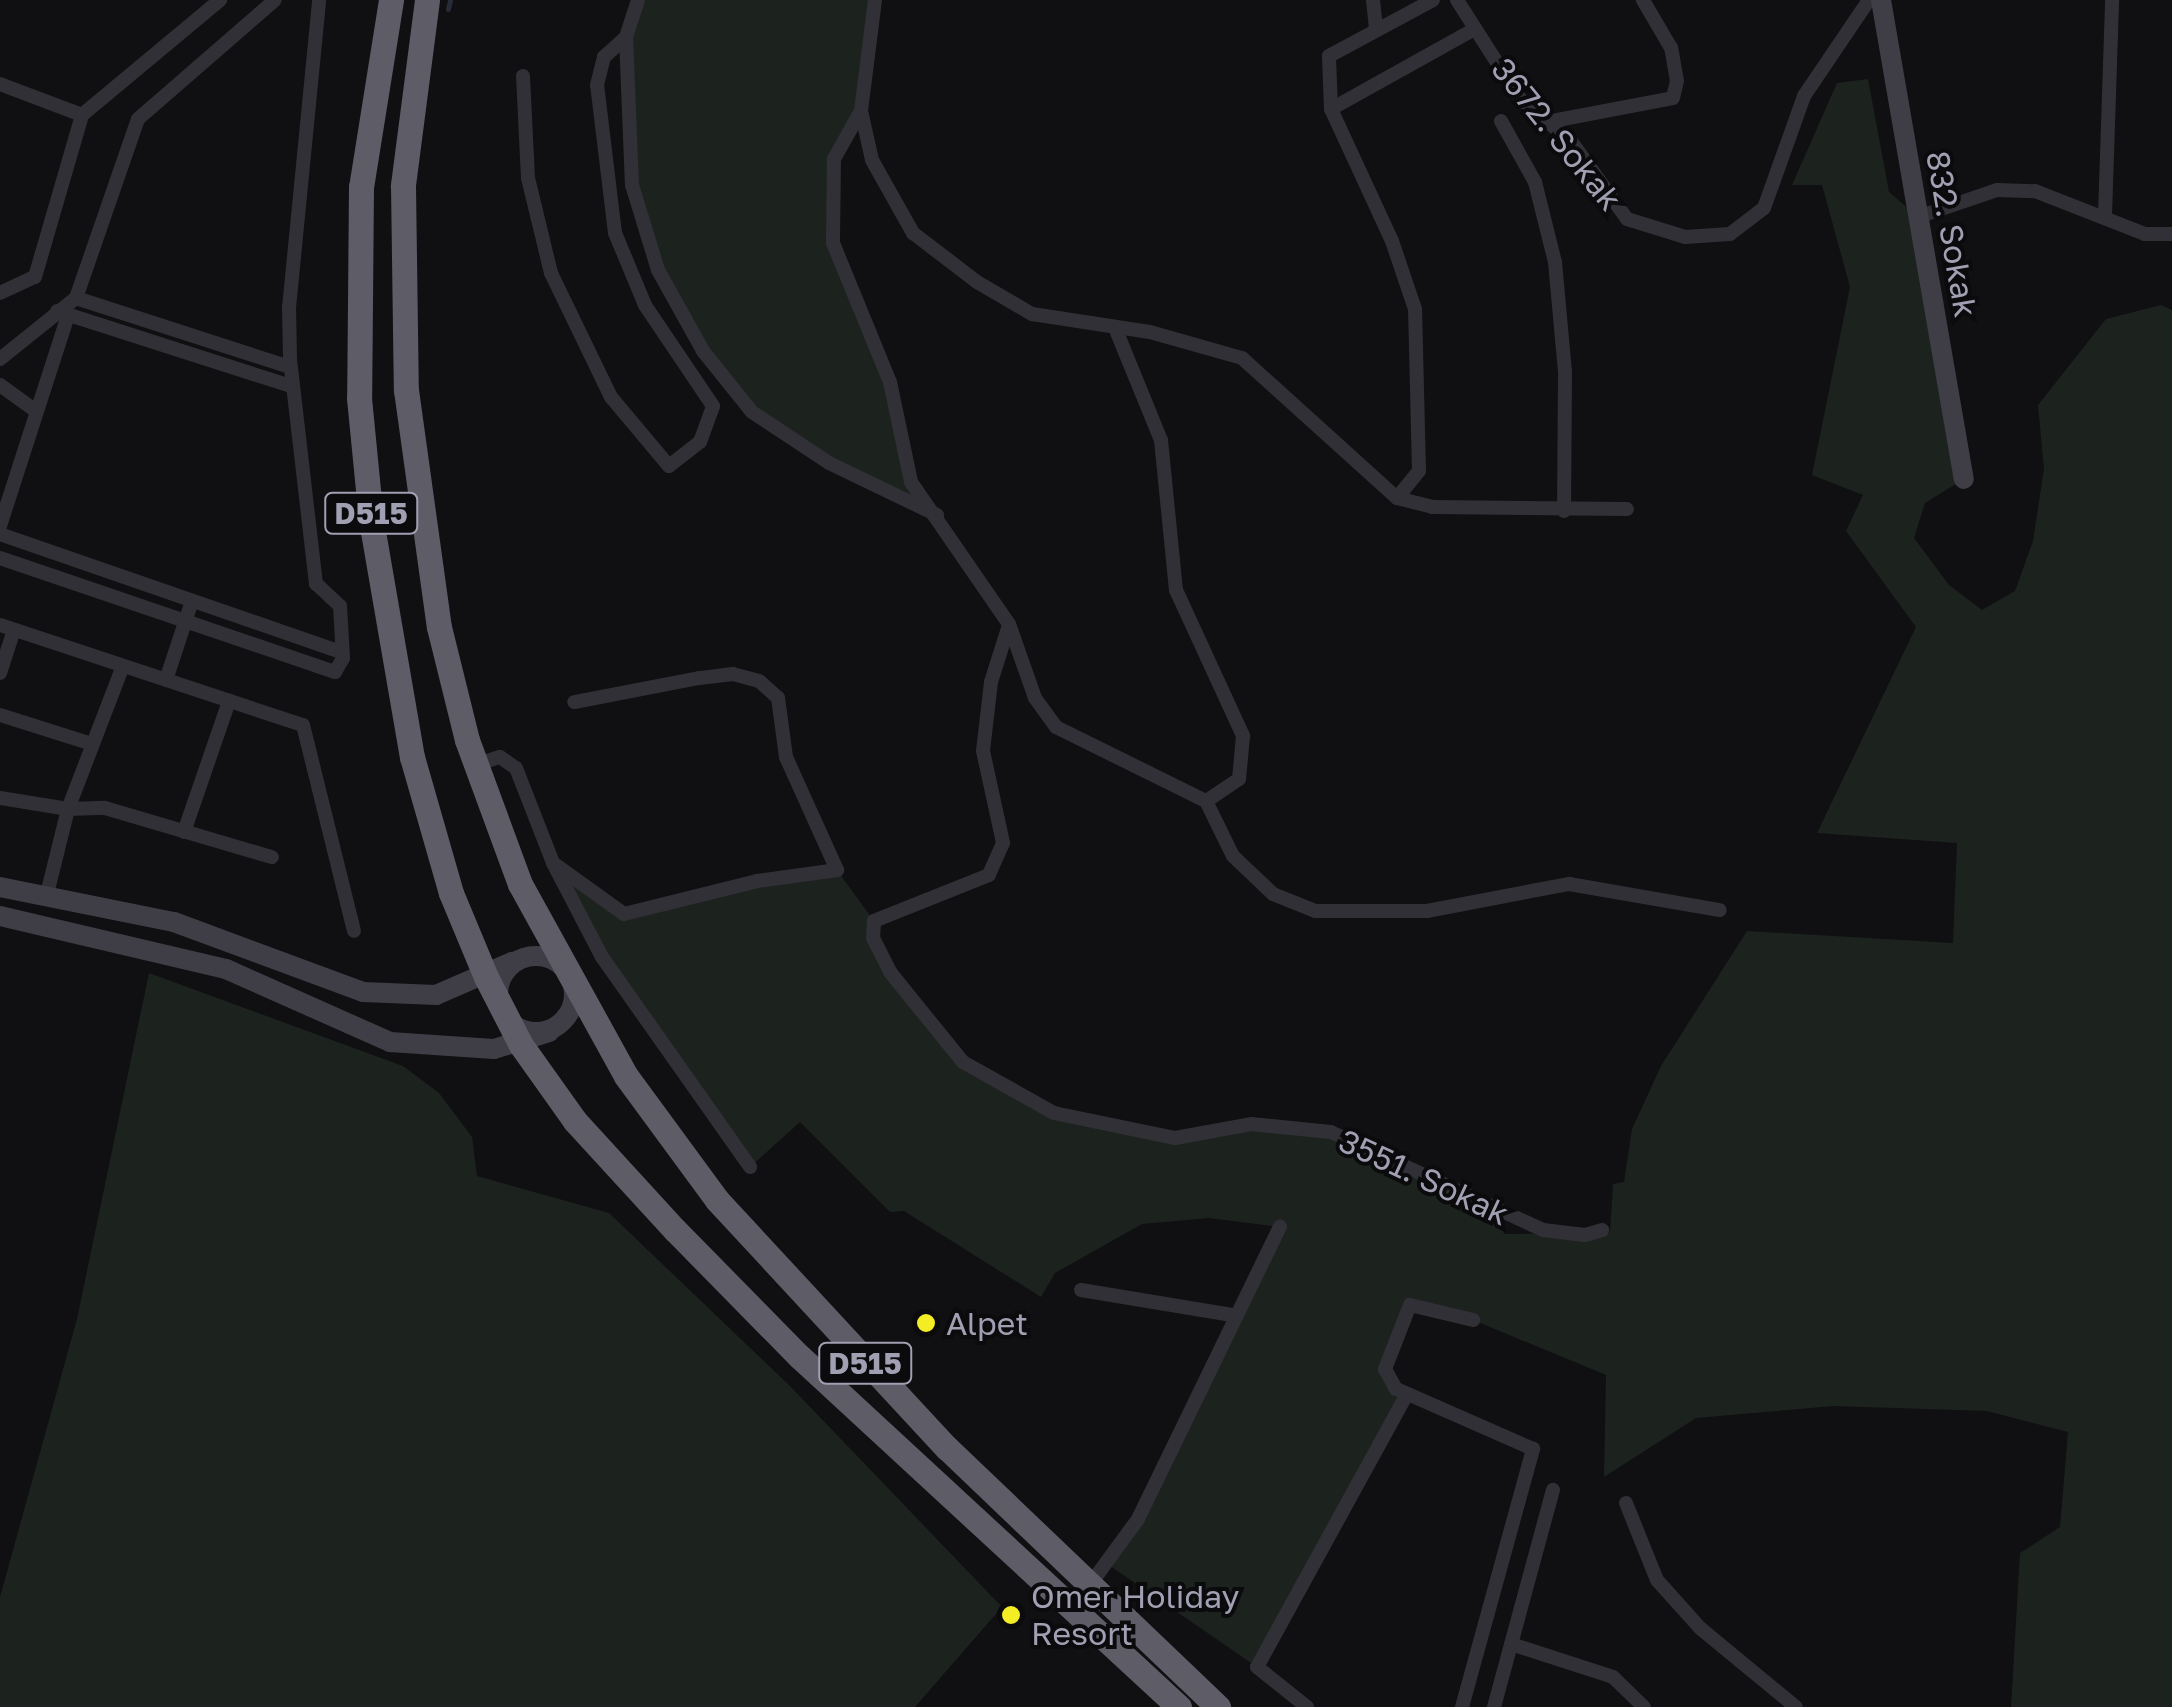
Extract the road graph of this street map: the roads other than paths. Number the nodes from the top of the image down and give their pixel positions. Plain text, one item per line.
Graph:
1 (220, 0) edge
2 (275, 0) edge
3 (319, 0) edge
4 (390, 0) edge
5 (427, 0) edge
6 (638, 0) edge
7 (875, 0) edge
8 (1373, 0) edge
9 (1434, 0) edge
10 (1456, 0) edge
11 (1643, 0) edge
12 (1869, 0) edge
13 (1880, 0) edge
14 (2112, 0) edge
15 (1475, 29) junction
16 (1376, 30) junction
17 (626, 37) junction
18 (523, 76) dead end
19 (0, 84) edge
20 (1332, 110) junction
21 (861, 111) junction
22 (82, 115) junction
23 (1501, 121) dead end
24 (1548, 122) junction
25 (843, 143) junction
26 (868, 144) junction
27 (2105, 215) junction
28 (1918, 217) junction
29 (2172, 234) edge
30 (0, 293) edge
31 (76, 298) junction
32 (63, 313) junction
33 (1116, 330) junction
34 (0, 359) edge
35 (290, 367) junction
36 (0, 386) edge
37 (290, 386) junction
38 (36, 411) junction
39 (1964, 479) dead end
40 (1397, 498) junction
41 (1627, 509) dead end
42 (1564, 511) junction
43 (938, 516) junction
44 (0, 526) edge
45 (0, 534) edge
46 (0, 558) edge
47 (192, 601) junction
48 (187, 622) junction
49 (1009, 624) junction
50 (7, 628) edge
51 (341, 652) junction
52 (123, 666) junction
53 (0, 673) edge
54 (166, 680) junction
55 (229, 701) junction
56 (574, 702) dead end
57 (0, 715) edge
58 (92, 744) junction
59 (475, 764) junction
60 (0, 798) edge
61 (1206, 800) junction
62 (68, 810) junction
63 (184, 832) junction
64 (272, 857) dead end
65 (554, 863) junction
66 (0, 887) edge
67 (48, 894) junction
68 (1720, 910) dead end
69 (0, 916) edge
70 (354, 931) dead end
71 (512, 962) junction
72 (567, 973) junction
73 (486, 977) junction
74 (502, 1010) junction
75 (549, 1032) junction
76 (521, 1045) junction
77 (750, 1166) dead end
78 (1280, 1227) dead end
79 (1602, 1230) dead end
80 (1081, 1290) dead end
81 (1232, 1315) junction
82 (1473, 1320) dead end
83 (1407, 1394) junction
84 (1553, 1490) dead end
85 (1626, 1503) dead end
86 (1089, 1586) junction
87 (1511, 1644) junction
88 (1179, 1707) edge
89 (1218, 1707) edge
90 (1308, 1707) edge
91 (1462, 1707) edge
92 (1494, 1707) edge
93 (1644, 1707) edge
94 (1796, 1707) edge

1 - 22 street
2 - 31 street
3 - 35 street
4 - 73 highway, D515
5 - 59 highway, D515
6 - 17 street
7 - 21 street
8 - 16 street
9 - 16 street
10 - 15 street, 3672. Sokak
11 - 24 street
12 - 24 street, 3672. Sokak
13 - 28 main road, 832. Sokak
14 - 27 street
15 - 20 street
15 - 24 street, 3672. Sokak
16 - 20 street
17 - 18 street
17 - 43 street
19 - 22 street
20 - 40 street
21 - 25 street
21 - 26 street
22 - 30 street
23 - 42 street
25 - 26 street
25 - 43 street
26 - 33 street
27 - 28 street
27 - 29 street
28 - 39 main road, 832. Sokak
31 - 32 street
31 - 35 street
32 - 34 street
32 - 37 street
32 - 38 street
33 - 40 street
33 - 61 street
35 - 37 street
36 - 38 street
37 - 51 street
38 - 44 street
40 - 42 street
41 - 42 street
43 - 49 street
45 - 47 street
46 - 48 street
47 - 48 street
47 - 51 street
48 - 51 street
48 - 54 street
49 - 61 street
49 - 79 street, 3551. Sokak
50 - 52 street
50 - 53 street
52 - 54 street
52 - 58 street
54 - 55 street
55 - 63 street
55 - 70 street
56 - 65 street
57 - 58 street
58 - 62 street
59 - 65 street
59 - 72 highway, D515
60 - 62 street
61 - 68 street
62 - 63 street
62 - 67 street
63 - 64 street
65 - 77 street
66 - 67 main road
67 - 73 main road
69 - 76 main road
71 - 72 main road
71 - 73 main road
71 - 74 main road
72 - 75 main road
72 - 86 highway, D515
73 - 74 highway, D515
74 - 75 main road
74 - 76 highway, D515
75 - 76 main road
76 - 88 highway, D515
78 - 81 street
80 - 81 street
81 - 86 street
82 - 83 street
83 - 90 street
83 - 91 street
84 - 87 street
85 - 94 street
86 - 89 highway, D515
87 - 92 street
87 - 93 street

